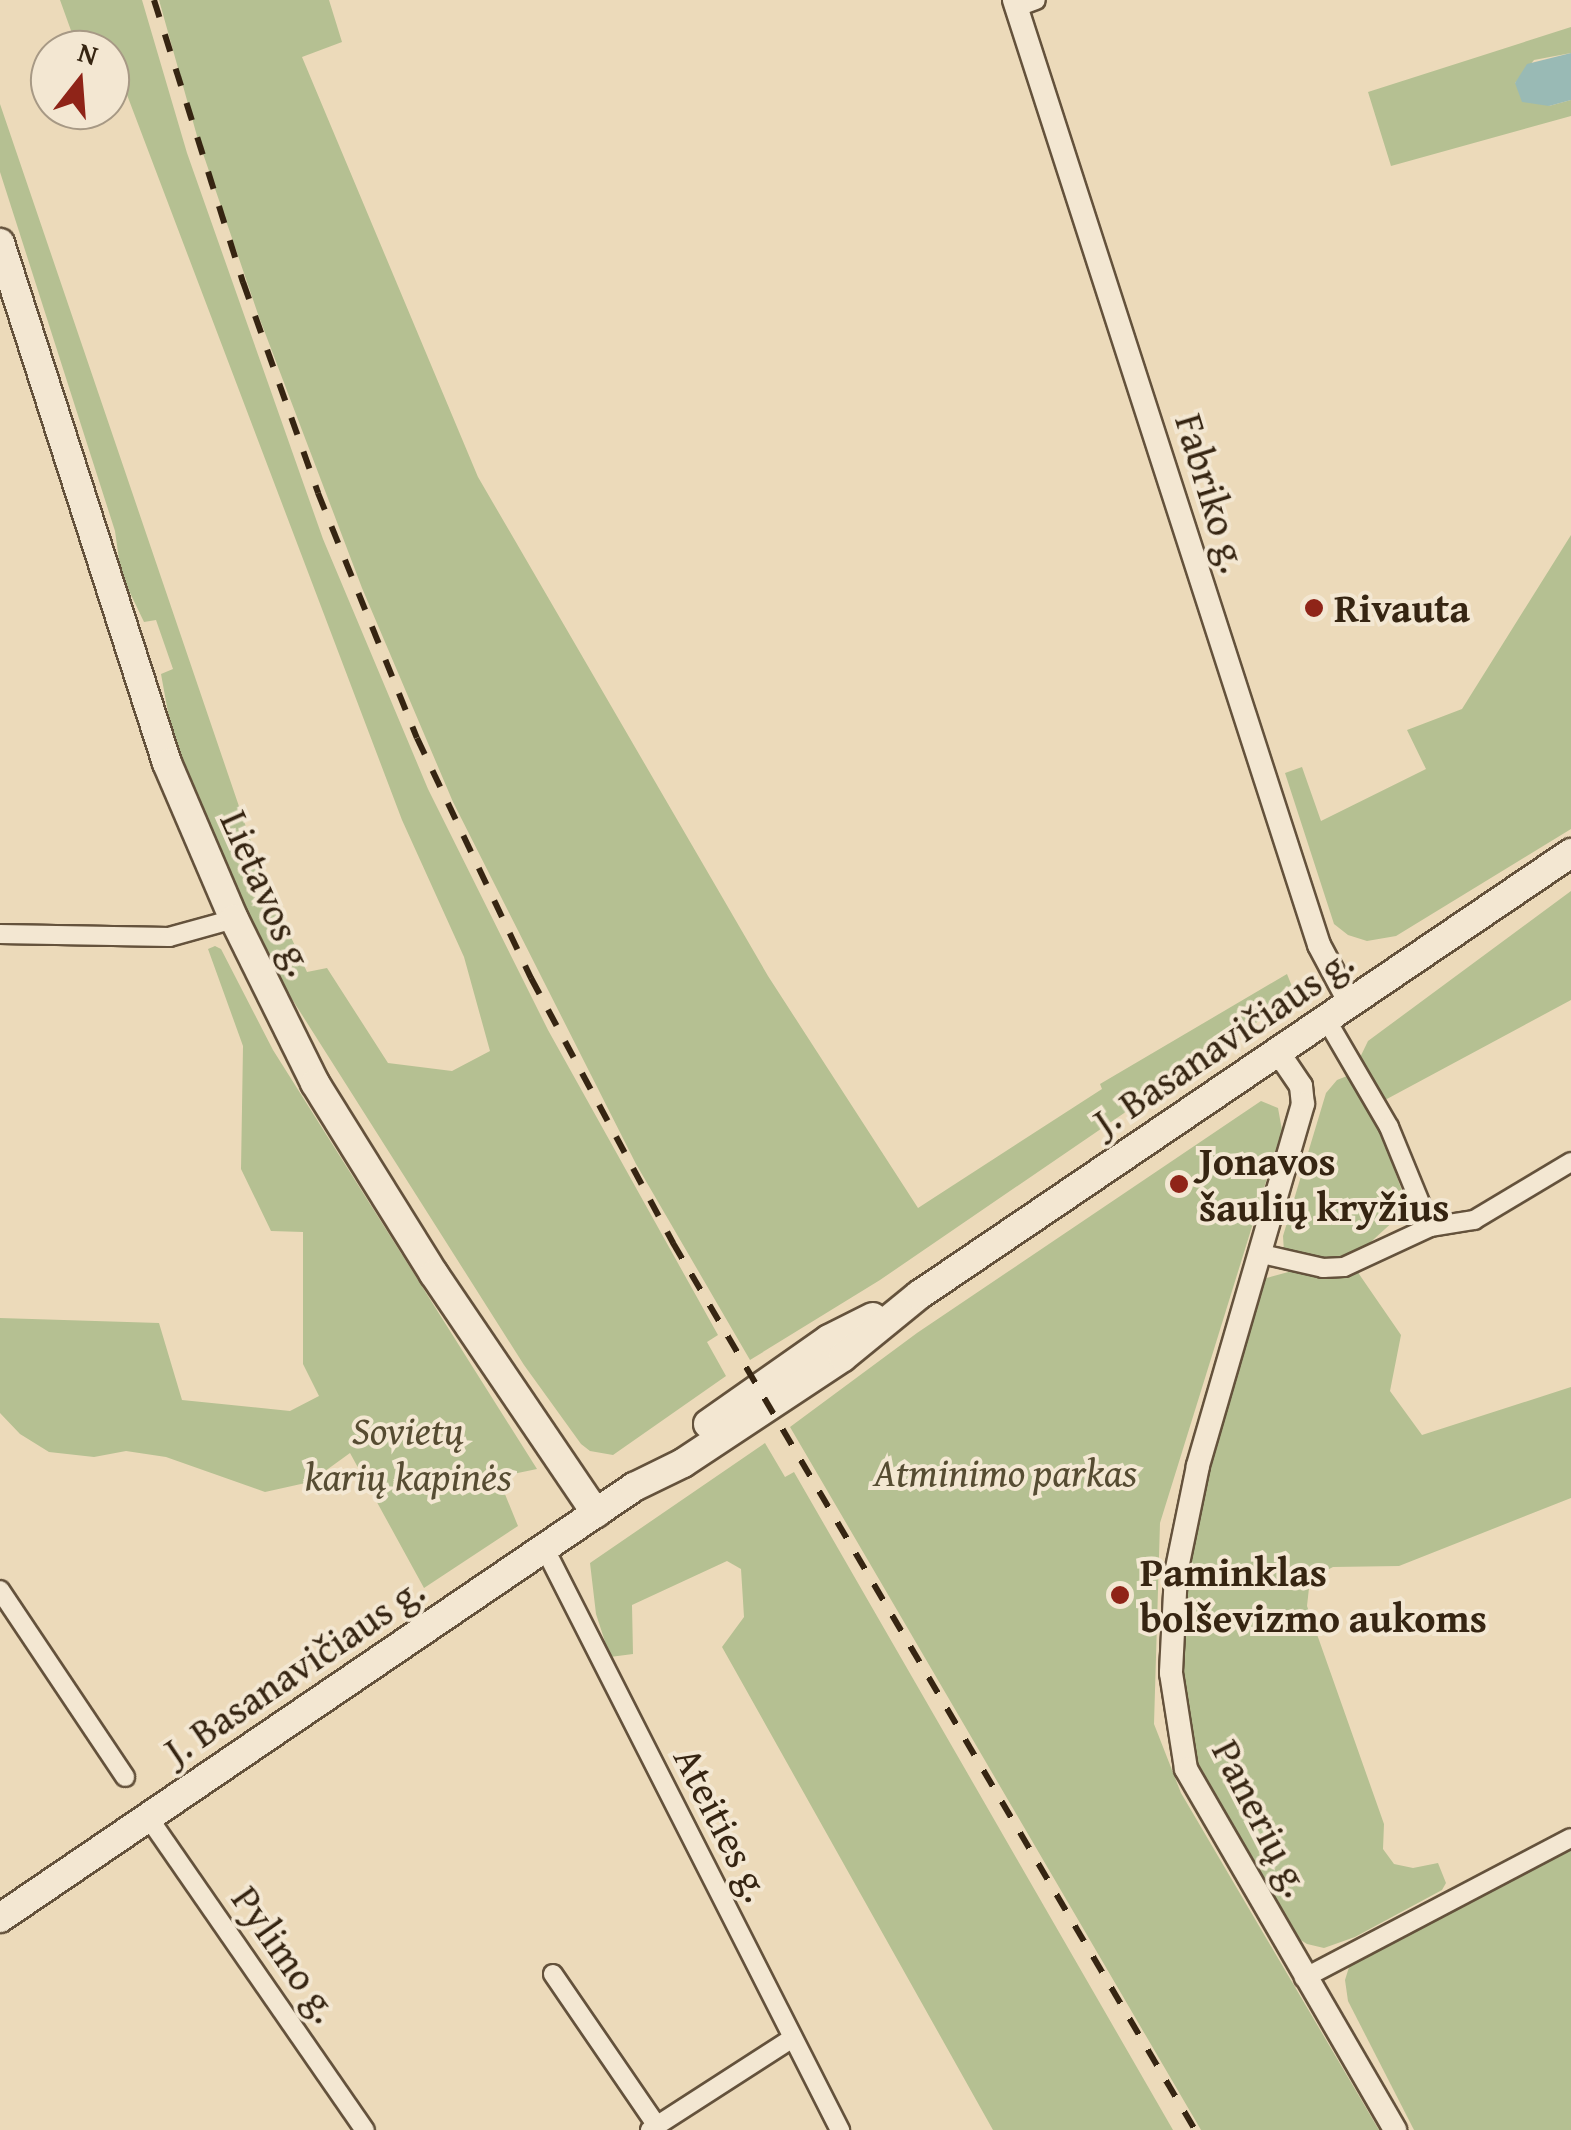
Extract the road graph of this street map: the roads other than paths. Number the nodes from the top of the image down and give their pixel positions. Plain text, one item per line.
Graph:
1 (1023, 2) edge
2 (0, 243) edge
3 (1571, 853) edge
4 (234, 920) junction
5 (0, 934) edge
6 (1350, 1002) junction
7 (1326, 1019) junction
8 (1278, 1052) junction
9 (1571, 1162) edge
10 (1430, 1227) junction
11 (1262, 1254) junction
12 (596, 1513) junction
13 (545, 1549) junction
14 (0, 1590) edge
15 (125, 1778) dead end
16 (148, 1817) junction
17 (1571, 1838) edge
18 (0, 1918) edge
19 (553, 1974) dead end
20 (1304, 1978) junction
21 (790, 2039) junction
22 (653, 2128) edge
23 (365, 2130) edge
24 (840, 2130) edge
25 (1395, 2130) edge

1 - 6 street, Fabriko g.
2 - 4 main road, Lietavos g.
3 - 6 main road, J. Basanavičiaus g.
4 - 5 street
4 - 12 main road, Lietavos g.
6 - 7 main road, J. Basanavičiaus g.
7 - 8 main road, J. Basanavičiaus g.
7 - 10 street
8 - 11 street, Panerių g.
8 - 12 main road, J. Basanavičiaus g.
9 - 10 street
10 - 11 street
11 - 20 street, Panerių g.
12 - 13 main road, J. Basanavičiaus g.
13 - 16 main road, J. Basanavičiaus g.
13 - 21 street, Ateities g.
14 - 15 street
16 - 18 main road, J. Basanavičiaus g.
16 - 23 street, Pylimo g.
17 - 20 street
19 - 22 street
20 - 25 street, Panerių g.
21 - 22 street
21 - 24 street, Ateities g.

